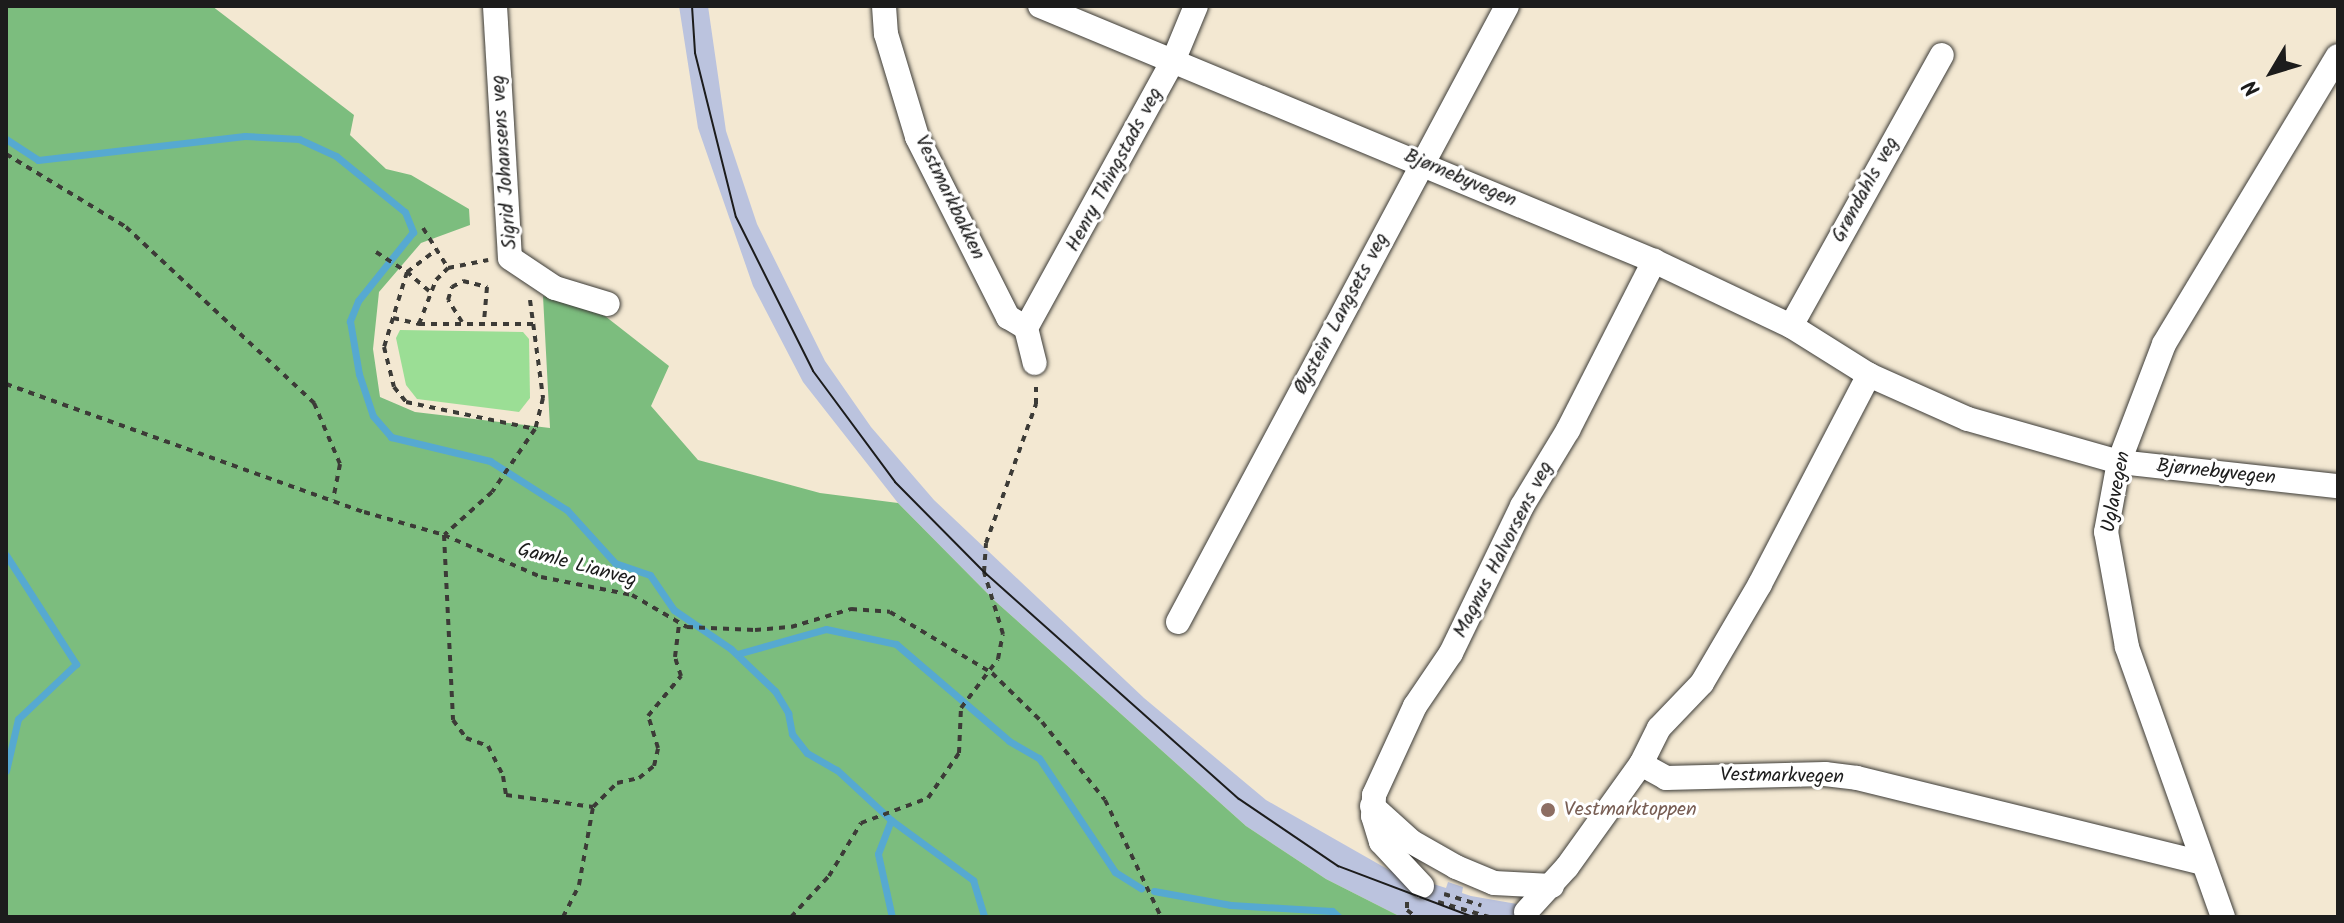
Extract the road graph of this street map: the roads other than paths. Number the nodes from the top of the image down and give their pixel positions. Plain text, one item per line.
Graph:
1 (495, 6) edge
2 (884, 6) edge
3 (1040, 6) edge
4 (1196, 6) edge
5 (1507, 6) edge
6 (1942, 55) dead end
7 (2338, 56) edge
8 (1174, 59) junction
9 (1422, 163) junction
10 (1654, 261) junction
11 (608, 304) dead end
12 (1791, 326) junction
13 (1026, 328) junction
14 (1035, 363) road end
15 (1869, 375) junction
16 (2119, 462) junction
17 (2338, 486) edge
18 (1178, 622) dead end
19 (1641, 764) junction
20 (1373, 800) junction
21 (2202, 863) junction
22 (1422, 886) road end
23 (1552, 886) junction
24 (1526, 912) dead end
25 (2223, 917) edge

1 - 11 street, Sigrid Johansens veg
2 - 13 street, Vestmarkbakken
3 - 8 street, Bjørnebyvegen
4 - 8 street, Henry Thingstads veg
5 - 9 street, Øystein Langsets veg
6 - 12 street, Grøndahls veg
7 - 16 street, Uglavegen
8 - 9 street, Bjørnebyvegen
8 - 13 street, Henry Thingstads veg
9 - 10 street, Bjørnebyvegen
9 - 18 street, Øystein Langsets veg
10 - 12 street, Bjørnebyvegen
10 - 20 street, Magnus Halvorsens veg
12 - 15 street, Bjørnebyvegen
13 - 14 street
15 - 16 street, Bjørnebyvegen
15 - 19 street
16 - 17 street, Bjørnebyvegen
16 - 21 street, Uglavegen
19 - 21 street, Vestmarkvegen
19 - 23 street
20 - 22 street
20 - 23 street
21 - 25 street, Uglavegen
23 - 24 street

